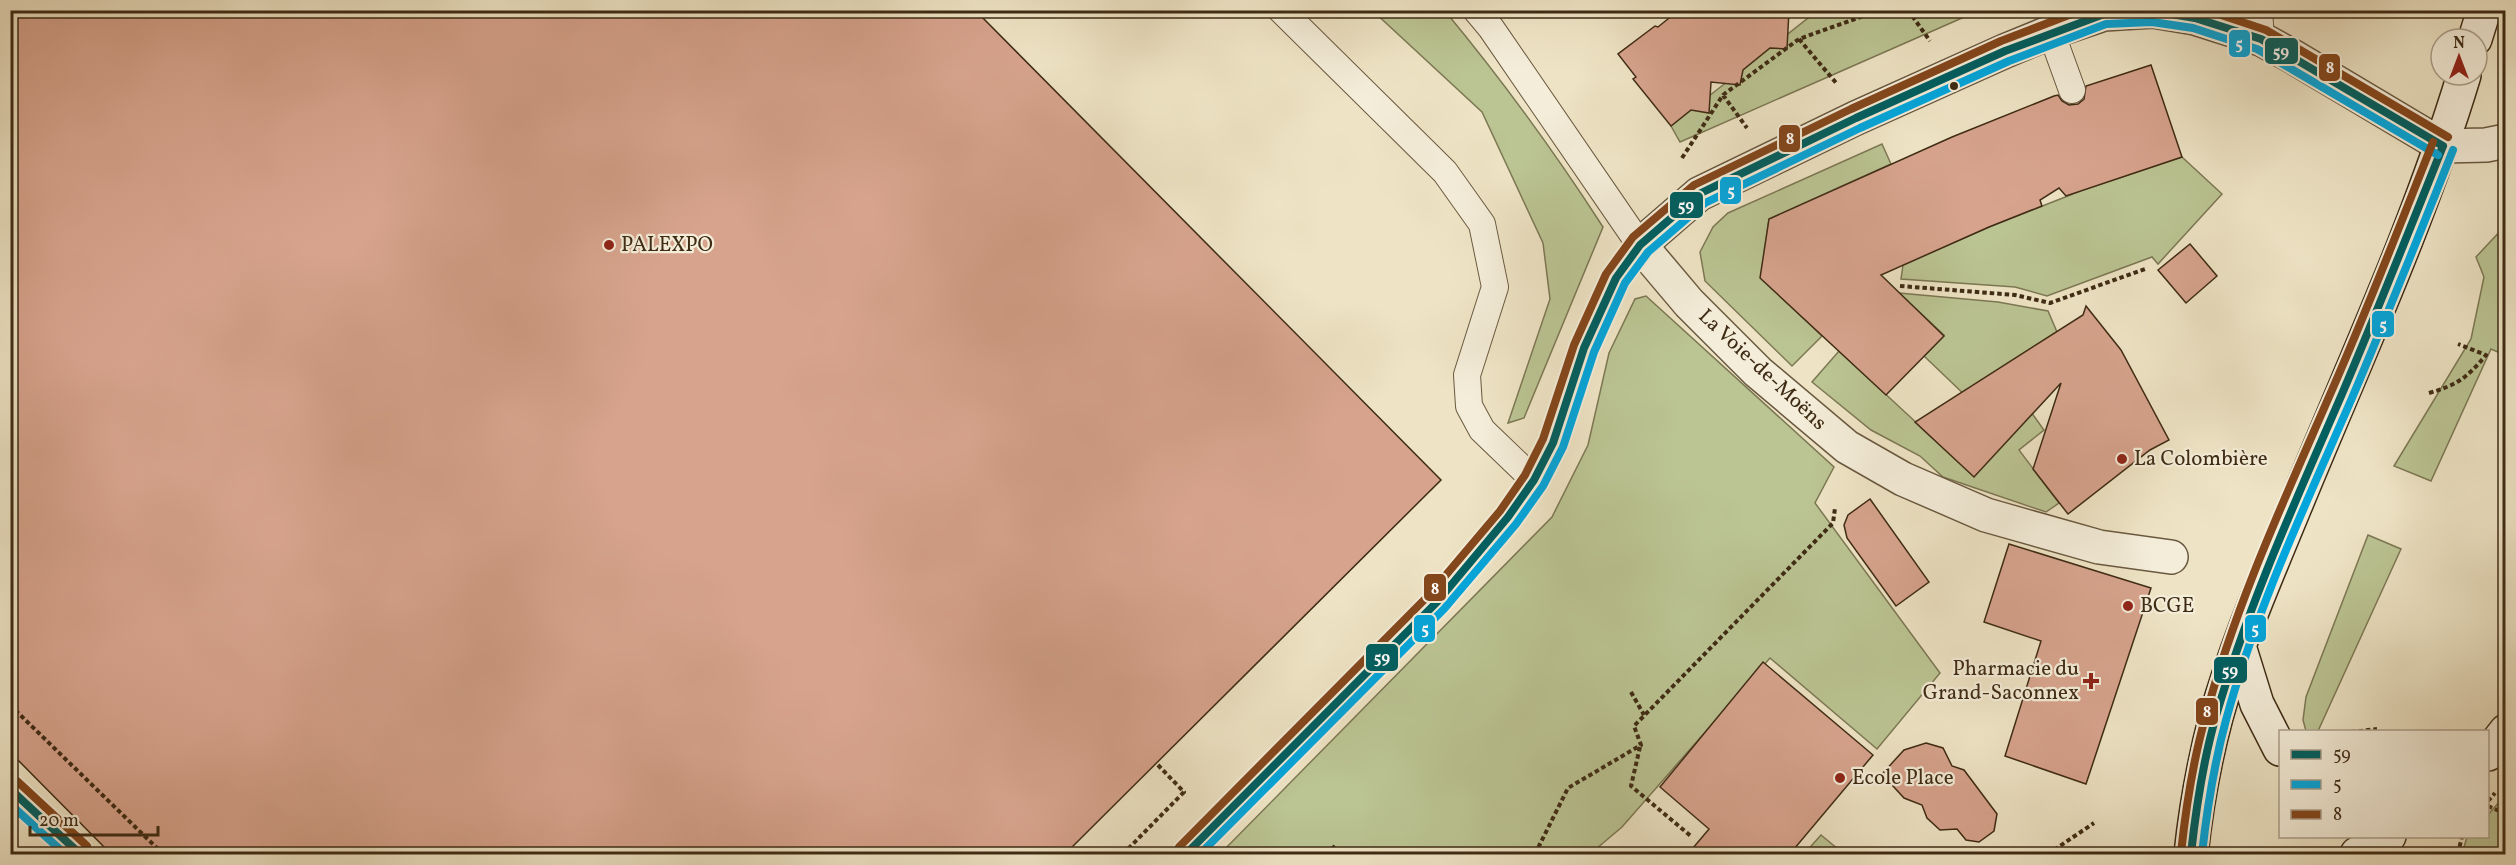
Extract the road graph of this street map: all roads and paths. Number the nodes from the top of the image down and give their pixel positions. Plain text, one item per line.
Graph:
1 (1281, 10) edge
2 (1476, 10) edge
3 (1880, 10) edge
4 (1908, 10) edge
5 (2484, 10) edge
6 (2260, 25) edge
7 (2479, 27) edge
8 (2051, 32) junction
9 (1799, 39) junction
10 (1932, 43) dead end
11 (1839, 86) dead end
12 (2460, 87) edge
13 (2072, 90) dead end
14 (1723, 95) junction
15 (1747, 128) dead end
16 (2505, 141) edge
17 (2443, 146) junction
18 (1680, 161) dead end
19 (1640, 245) junction
20 (2145, 269) dead end
21 (1900, 286) dead end
22 (2458, 344) dead end
23 (2429, 393) dead end
24 (1534, 480) junction
25 (1835, 508) dead end
26 (2172, 557) dead end
27 (2239, 646) junction
28 (1631, 692) dead end
29 (10, 705) edge
30 (1644, 715) junction
31 (2377, 729) dead end
32 (2368, 730) edge
33 (2505, 731) edge
34 (1641, 746) junction
35 (2279, 747) edge
36 (2489, 751) edge
37 (1156, 763) dead end
38 (10, 789) edge
39 (2489, 807) edge
40 (2505, 814) edge
41 (2094, 823) dead end
42 (1692, 837) dead end
43 (2387, 838) edge
44 (2462, 838) edge
45 (1335, 846) dead end
46 (80, 855) edge
47 (163, 855) edge
48 (1123, 855) edge
49 (1186, 855) edge
50 (1327, 855) edge
51 (1534, 855) edge
52 (2048, 855) edge
53 (2191, 855) edge
54 (2357, 855) edge
55 (2458, 855) edge

1 - 24 lane
2 - 19 lane, La Voie-de-Moëns
3 - 9 path
4 - 10 path
5 - 7 street
6 - 8 street
6 - 17 street
8 - 13 lane
8 - 19 street
9 - 11 path
9 - 14 path
12 - 17 street
14 - 15 path
14 - 18 path
16 - 17 street
17 - 27 street
19 - 24 lane
19 - 26 street, La Voie-de-Moëns
20 - 21 path
22 - 23 path
24 - 49 lane
25 - 30 path
27 - 35 street
27 - 53 street
28 - 30 path
29 - 47 path
30 - 34 path
31 - 32 path
33 - 36 street
34 - 42 path
34 - 51 path
37 - 48 path
38 - 46 lane
39 - 40 path
41 - 52 path
43 - 54 street
44 - 55 path
45 - 50 path

